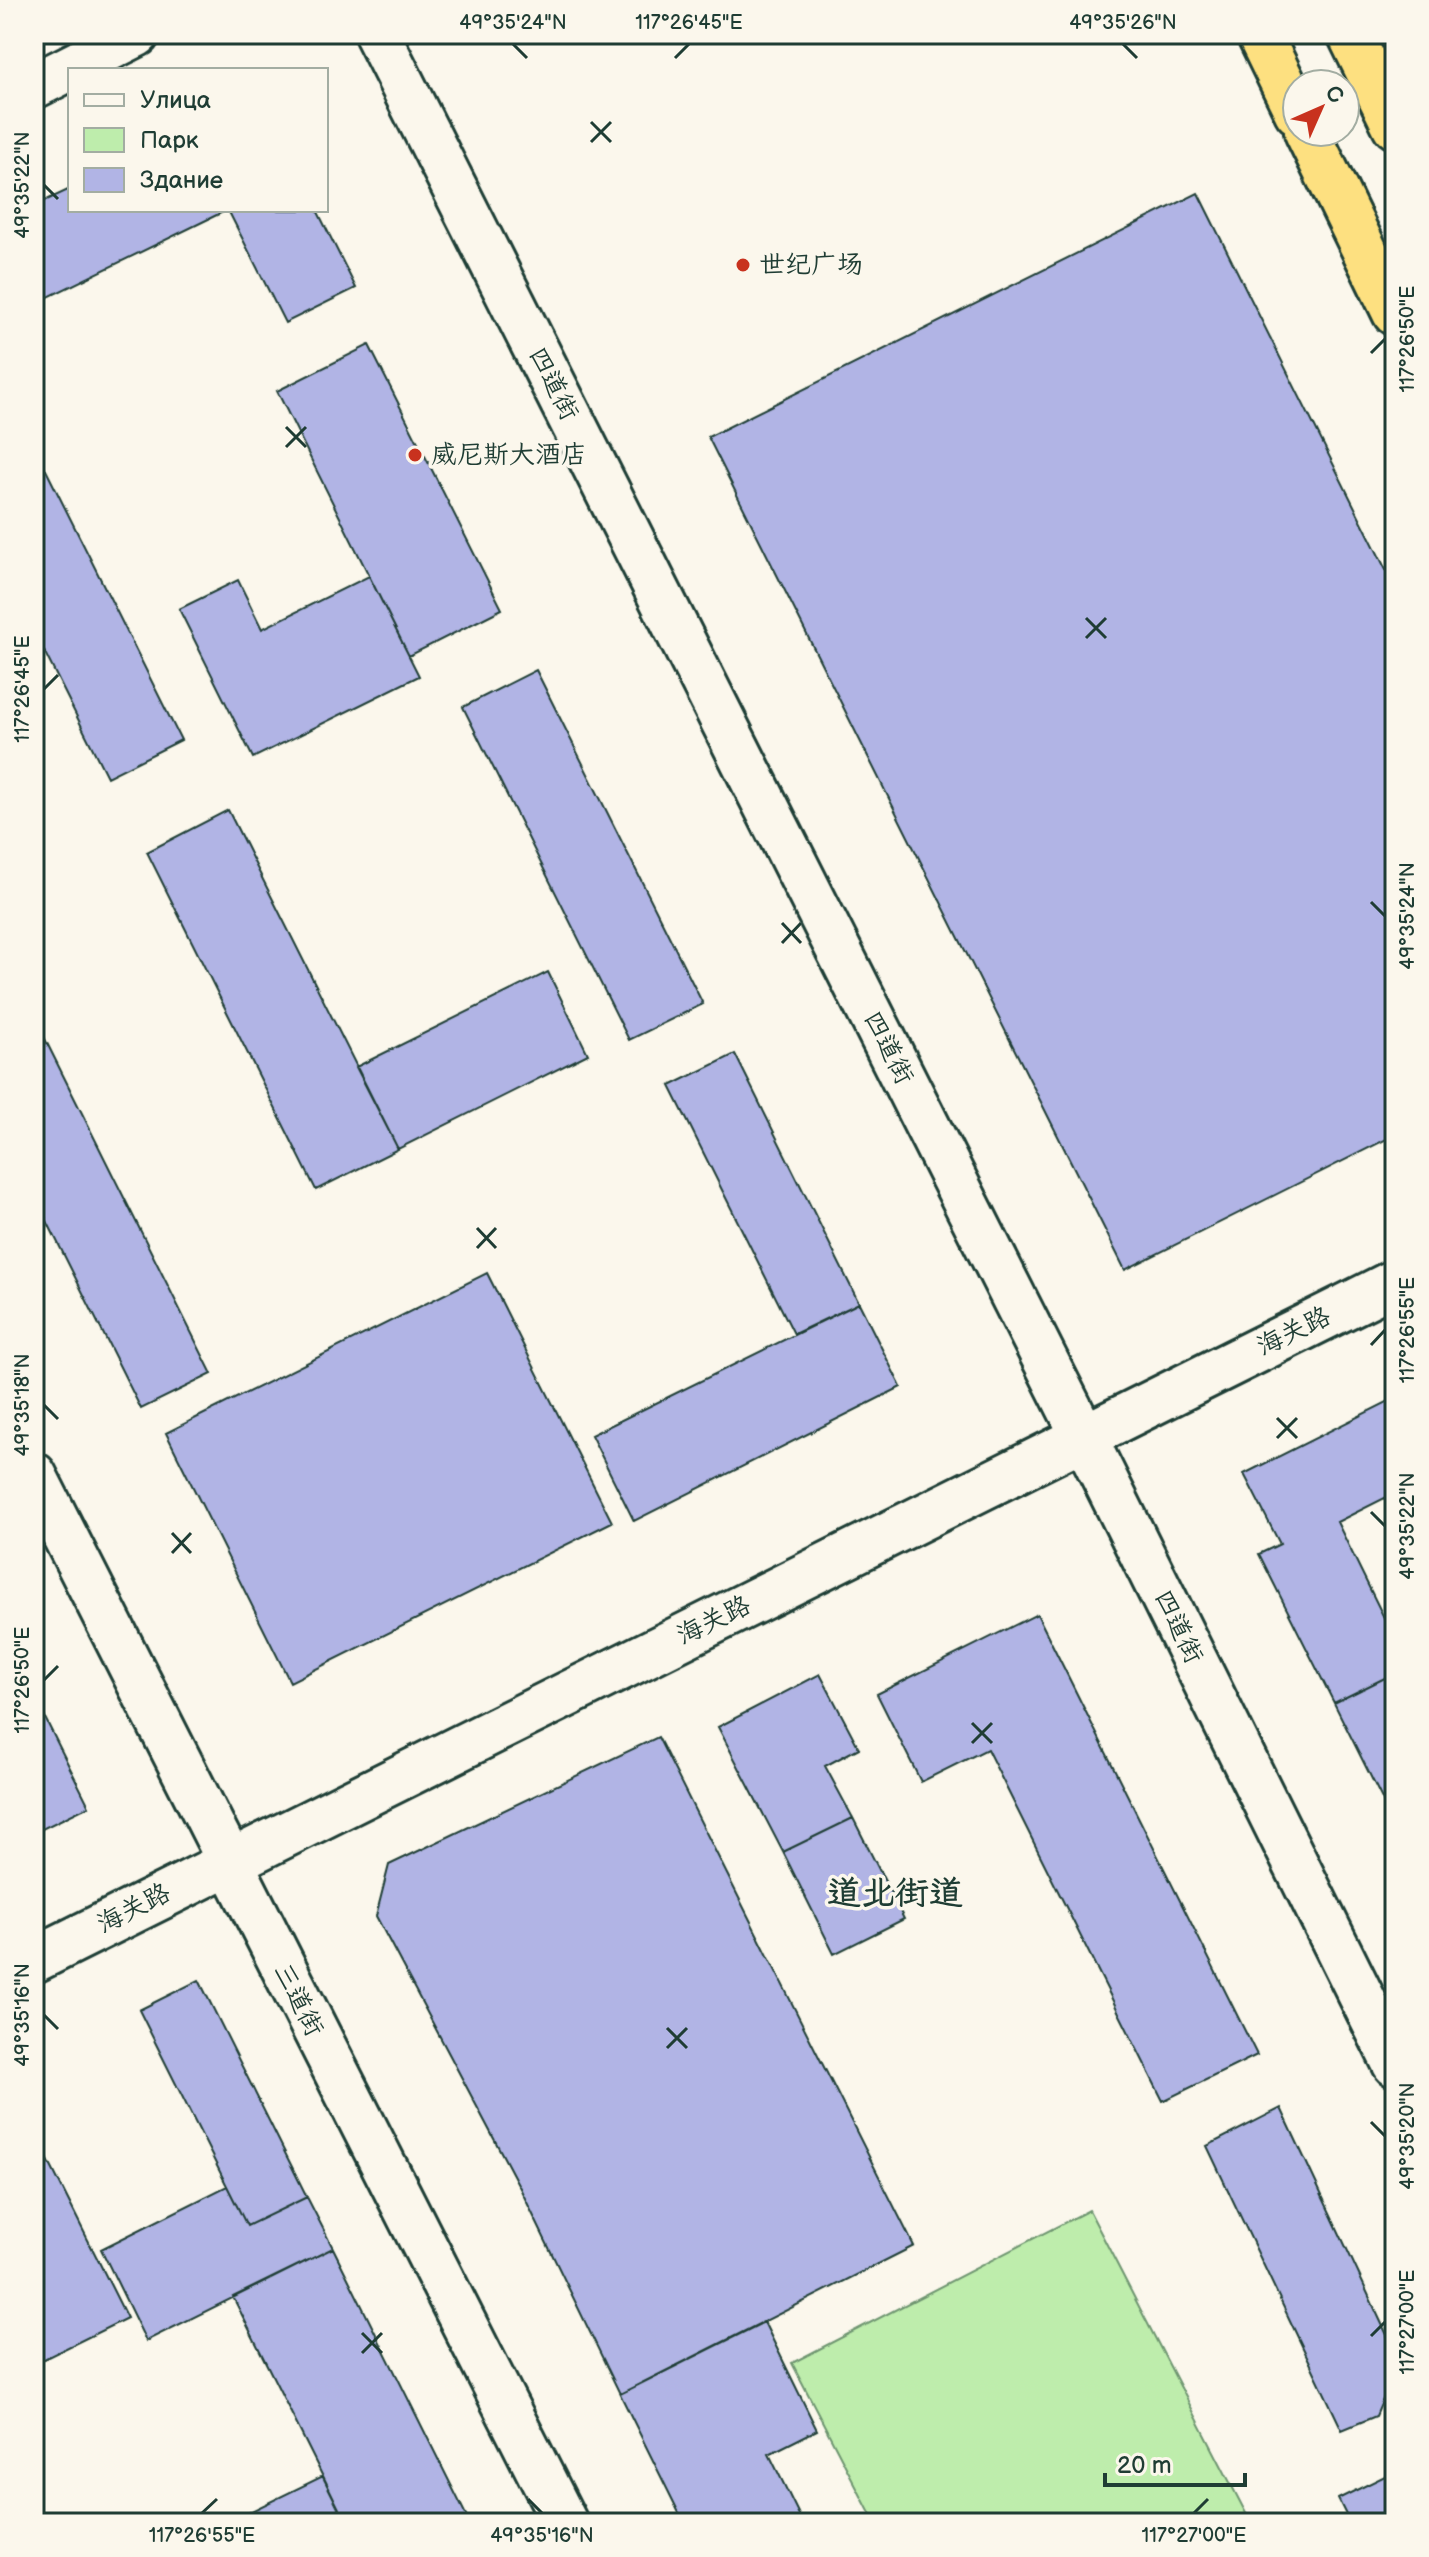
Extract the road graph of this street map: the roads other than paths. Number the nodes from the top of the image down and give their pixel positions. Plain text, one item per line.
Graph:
1 (137, 34) edge
2 (377, 34) edge
3 (1259, 34) edge
4 (1350, 34) edge
5 (70, 68) edge
6 (68, 69) edge
7 (1281, 79) edge
8 (34, 86) edge
9 (1395, 126) edge
10 (1315, 148) edge
11 (1395, 313) edge
12 (1395, 1282) edge
13 (1084, 1437) junction
14 (34, 1475) edge
15 (228, 1863) junction
16 (34, 1960) edge
17 (1395, 2064) edge
18 (565, 2523) edge

1 - 5 street
2 - 13 street, 四道街
3 - 7 highway
4 - 9 highway
6 - 8 street
10 - 11 highway
12 - 13 street, 海关路
13 - 15 street, 海关路
13 - 17 street, 四道街
14 - 15 street, 三道街
15 - 16 street, 海关路
15 - 18 street, 三道街

